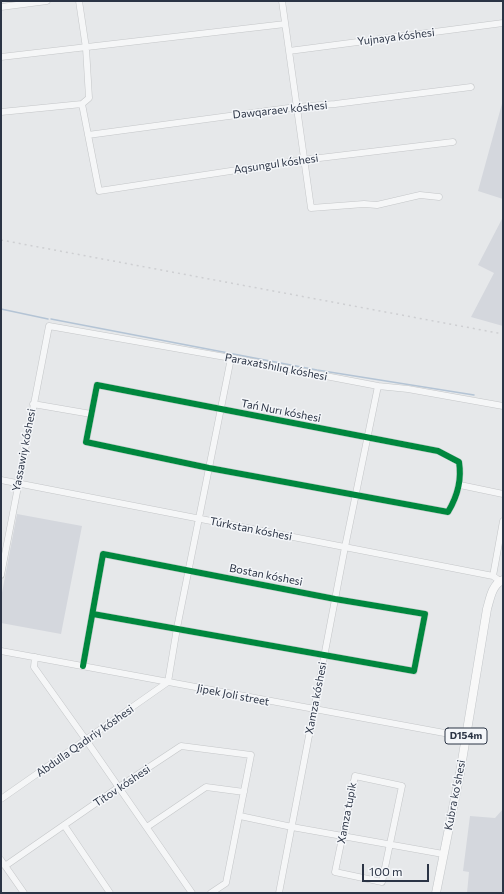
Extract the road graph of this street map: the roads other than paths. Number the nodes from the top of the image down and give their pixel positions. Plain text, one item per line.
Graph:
1 (47, 1) edge
2 (79, 1) edge
3 (282, 1) edge
4 (1, 7) edge
5 (503, 23) edge
6 (285, 24) junction
7 (86, 48) junction
8 (288, 51) junction
9 (1, 57) edge
10 (471, 87) dead end
11 (82, 104) junction
12 (296, 107) junction
13 (1, 112) edge
14 (88, 135) junction
15 (453, 142) dead end
16 (304, 160) junction
17 (440, 197) dead end
18 (49, 326) joint
19 (231, 358) junction
20 (378, 386) junction
21 (33, 404) junction
22 (503, 406) edge
23 (220, 410) junction
24 (91, 414) junction
25 (368, 438) junction
26 (209, 468) junction
27 (1, 480) edge
28 (18, 483) junction
29 (460, 485) junction
30 (503, 494) edge
31 (356, 496) junction
32 (199, 519) junction
33 (503, 521) edge
34 (345, 547) junction
35 (189, 570) junction
36 (1, 575) edge
37 (493, 576) junction
38 (502, 581) edge
39 (335, 599) junction
40 (93, 614) junction
41 (177, 628) junction
42 (1, 651) edge
43 (324, 655) junction
44 (35, 657) junction
45 (83, 666) junction
46 (168, 682) junction
47 (314, 710) junction
48 (466, 737) junction
49 (86, 740) junction
50 (119, 787) junction
51 (244, 792) junction
52 (1, 799) edge
53 (240, 816) junction
54 (64, 826) junction
55 (147, 827) junction
56 (292, 827) junction
57 (343, 836) junction
58 (390, 844) junction
59 (443, 854) junction
60 (1, 860) edge
61 (5, 866) junction
62 (24, 893) edge
63 (110, 893) edge
64 (192, 893) edge
65 (211, 893) edge
66 (279, 893) edge
67 (436, 893) edge

1 - 4 street
2 - 7 street
3 - 6 street
5 - 8 street, Yujnaya kóshesi
6 - 7 street
6 - 8 street
7 - 9 street
7 - 11 street
8 - 12 street
10 - 12 street, Dawqaraev kóshesi
11 - 13 street
11 - 14 street
12 - 14 street, Dawqaraev kóshesi
12 - 16 street
14 - 16 street, Aqsungul kóshesi
15 - 16 street, Aqsungul kóshesi
16 - 17 street
18 - 19 street, Paraxatshılıq kóshesi
18 - 21 street, Yassawiy kóshesi
19 - 20 street, Paraxatshılıq kóshesi
19 - 23 street
20 - 22 street, Paraxatshılıq kóshesi
20 - 25 street, Xamza kóshesi
21 - 24 street
21 - 28 street, Yassawiy kóshesi
23 - 24 street, Tań Nurı kóshesi
23 - 25 street, Tań Nurı kóshesi
23 - 26 street
24 - 26 street
25 - 29 street, Tań Nurı kóshesi
25 - 31 street, Xamza kóshesi
26 - 31 street
26 - 32 street
27 - 28 street, Túrkstan kóshesi
28 - 32 street, Túrkstan kóshesi
28 - 36 street, Yassawiy kóshesi
29 - 30 street
29 - 31 street
31 - 34 street, Xamza kóshesi
32 - 34 street, Túrkstan kóshesi
32 - 35 street
33 - 37 street
34 - 37 street, Túrkstan kóshesi
34 - 39 street, Xamza kóshesi
35 - 39 street, Bostan kóshesi
35 - 40 street, Bostan kóshesi
35 - 41 street
37 - 38 street, Túrkstan kóshesi
38 - 48 main road, Kubra ko'shesi / D154m
39 - 43 street, Xamza kóshesi
39 - 43 street, Bostan kóshesi
40 - 41 street
40 - 45 street
41 - 43 street
41 - 46 street
42 - 44 street, Jipek Joli street
43 - 47 street, Xamza kóshesi
44 - 45 street, Jipek Joli street
44 - 49 street
45 - 46 street, Jipek Joli street
46 - 47 street, Jipek Joli street
46 - 49 street, Abdulla Qadıriy kóshesi
47 - 48 street, Jipek Joli street
47 - 56 street, Xamza kóshesi
48 - 59 main road, Kubra ko'shesi / D154m
49 - 50 street
49 - 52 street, Abdulla Qadıriy kóshesi
50 - 51 street, Titov kóshesi
50 - 54 street, Titov kóshesi
50 - 55 street
51 - 53 street
51 - 55 street
53 - 56 street
53 - 65 street
54 - 61 street, Titov kóshesi
54 - 63 street
55 - 64 street
56 - 57 street
56 - 66 street, Xamza kóshesi
57 - 58 street
57 - 58 street, Xamza tupik
57 - 58 street, Xamza tupik
58 - 59 street
59 - 67 main road, Kubra ko'shesi / D154m
60 - 61 street
61 - 62 street

